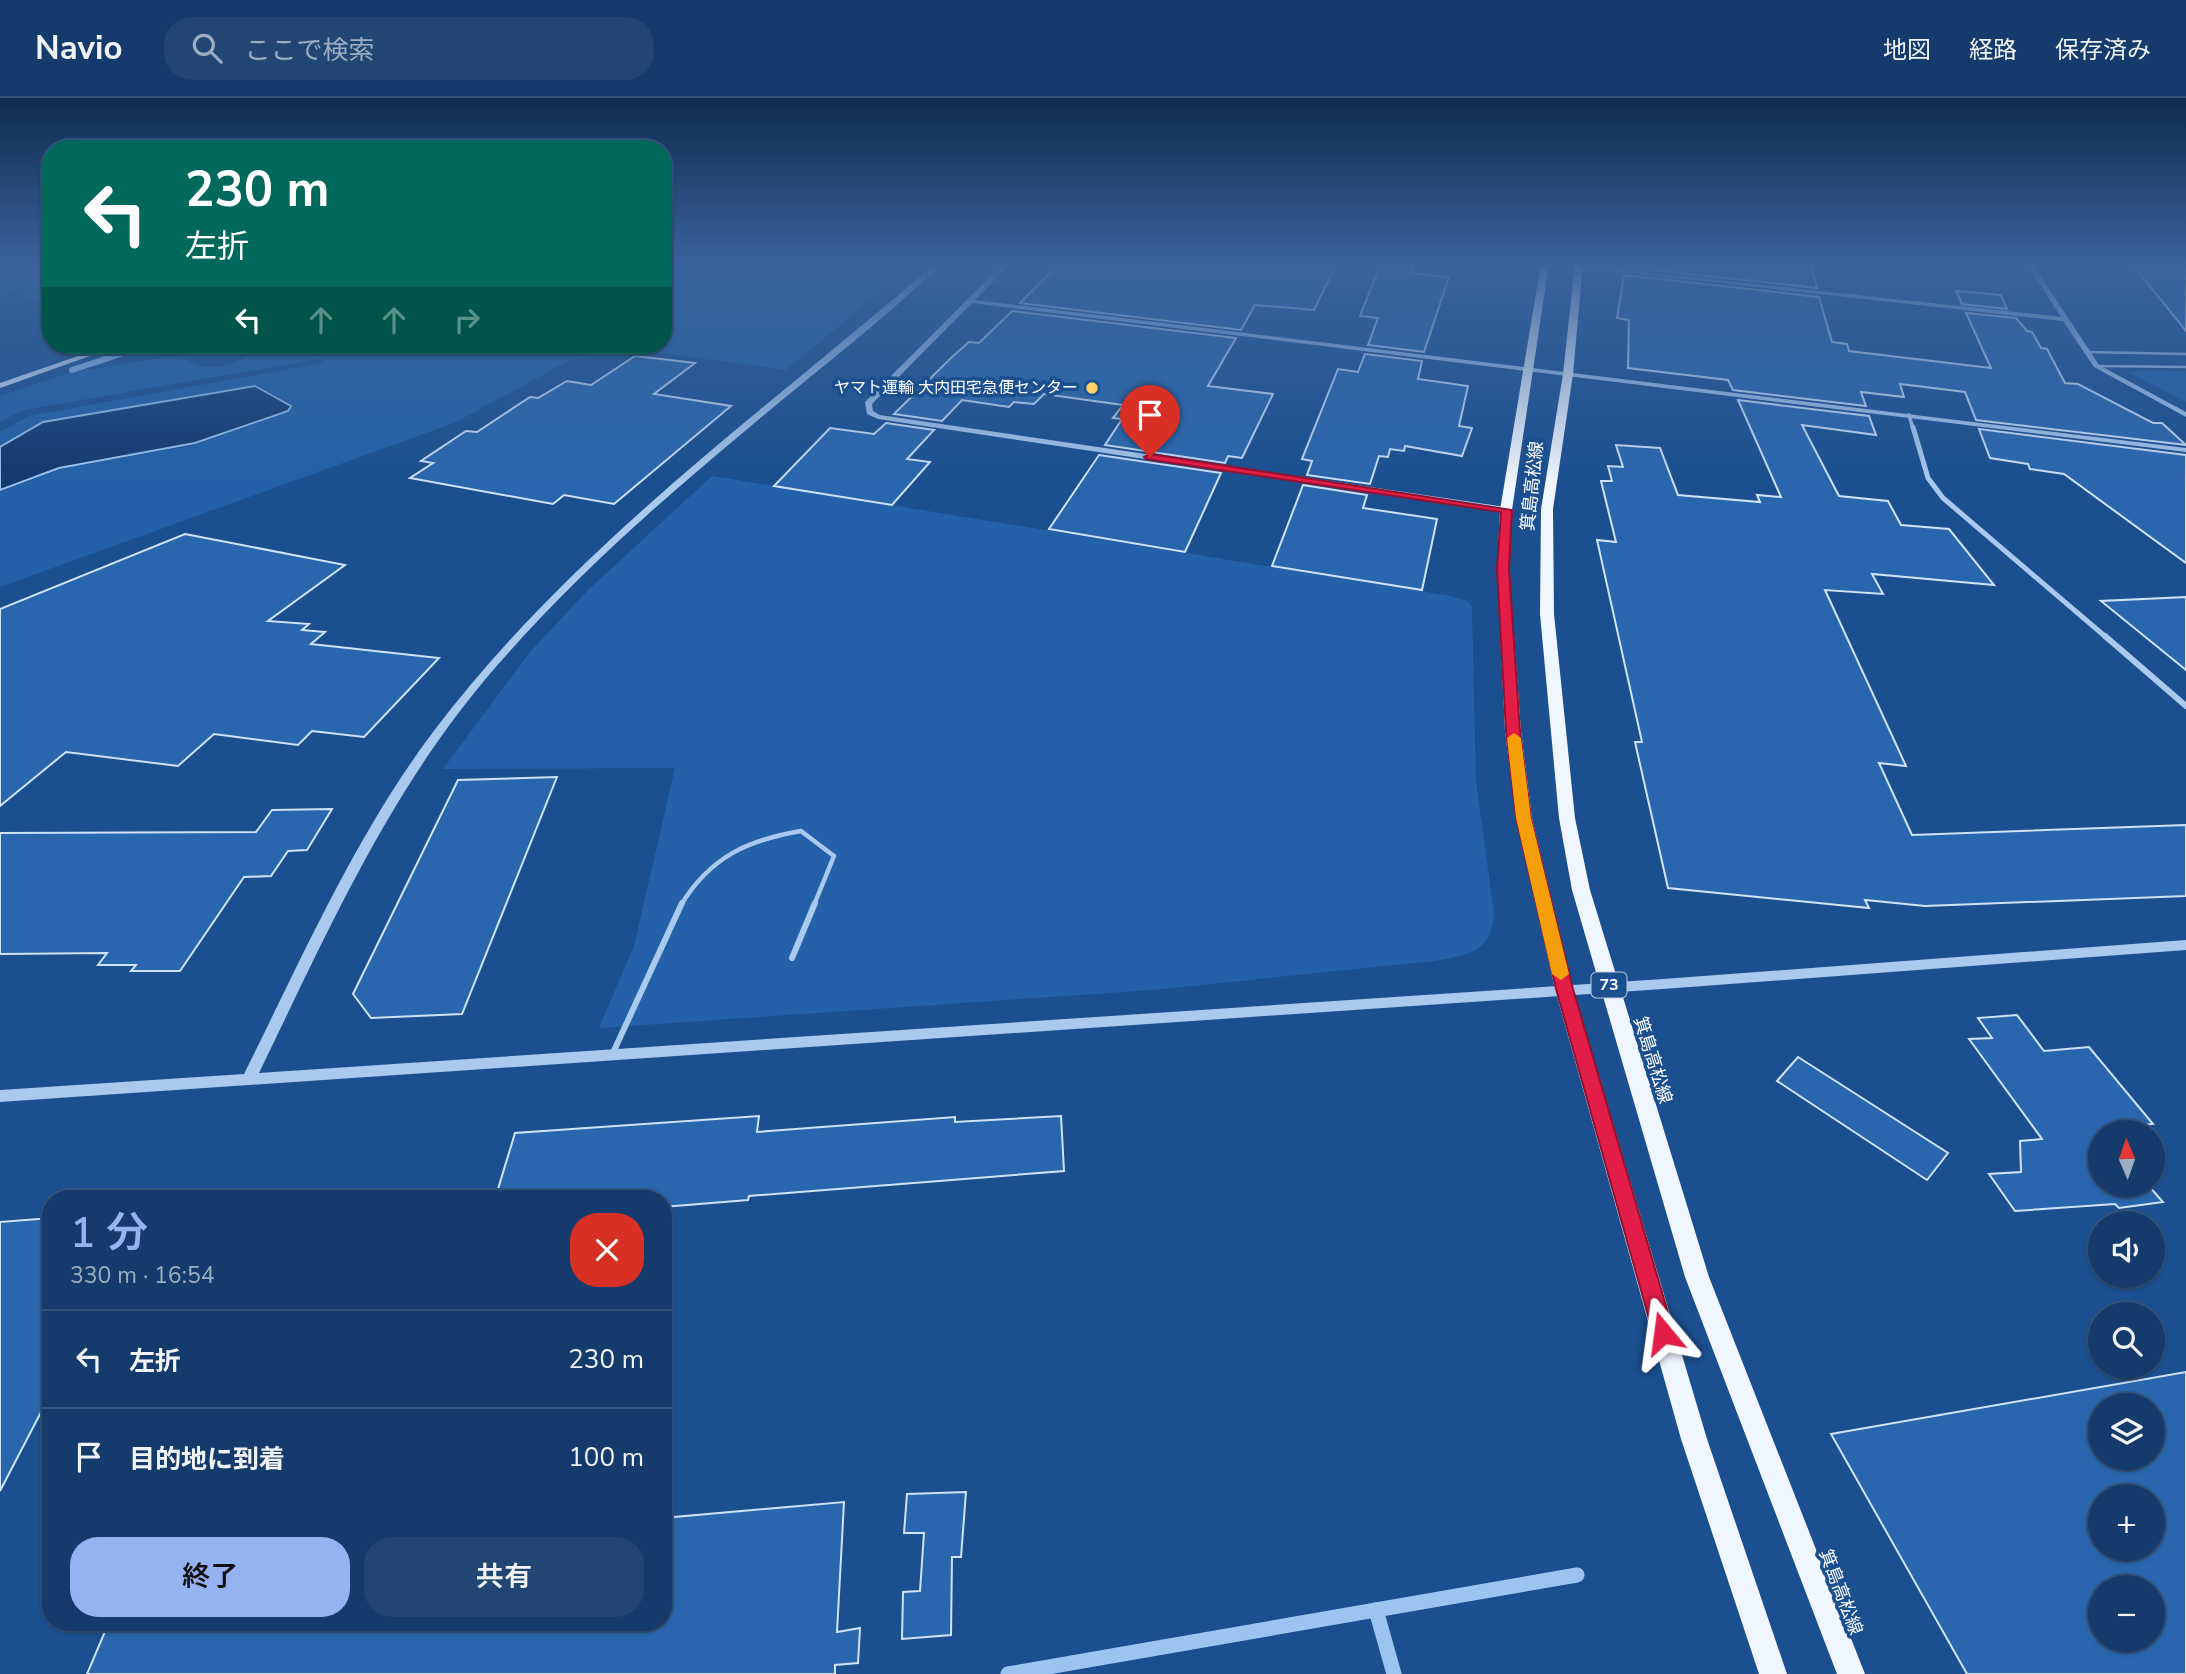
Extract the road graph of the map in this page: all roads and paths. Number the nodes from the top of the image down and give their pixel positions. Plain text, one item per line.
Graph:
1 (854, 337) edge
2 (935, 337) edge
3 (1262, 337) edge
4 (1533, 337) edge
5 (1572, 337) edge
6 (2076, 337) edge
7 (2087, 352) junction
8 (91, 354) edge
9 (2186, 354) edge
10 (2096, 366) junction
11 (2186, 366) edge
12 (1528, 369) junction
13 (1568, 374) junction
14 (0, 386) edge
15 (1909, 415) junction
16 (2186, 415) edge
17 (2186, 450) edge
18 (1506, 510) junction
19 (2186, 706) edge
20 (2186, 945) edge
21 (792, 958) dead end
22 (1609, 987) junction
23 (1564, 989) junction
24 (612, 1055) junction
25 (248, 1080) junction
26 (0, 1096) edge
27 (1773, 1674) edge
28 (1851, 1674) edge

1 - 25 street
2 - 18 street
3 - 12 street
4 - 12 main road, 箕島高松線 / 73
5 - 13 main road, 箕島高松線 / 73
6 - 7 street
7 - 9 lane
7 - 10 street
8 - 14 main road
10 - 11 lane
10 - 16 street
12 - 13 street
12 - 18 main road, 箕島高松線 / 73
13 - 15 street
13 - 22 main road, 箕島高松線 / 73
15 - 17 street
15 - 19 street
18 - 23 main road, 箕島高松線 / 73
20 - 22 street
21 - 24 lane
22 - 23 street
22 - 28 main road, 箕島高松線 / 73
23 - 24 street
23 - 27 main road, 箕島高松線 / 73
24 - 25 street
25 - 26 street

